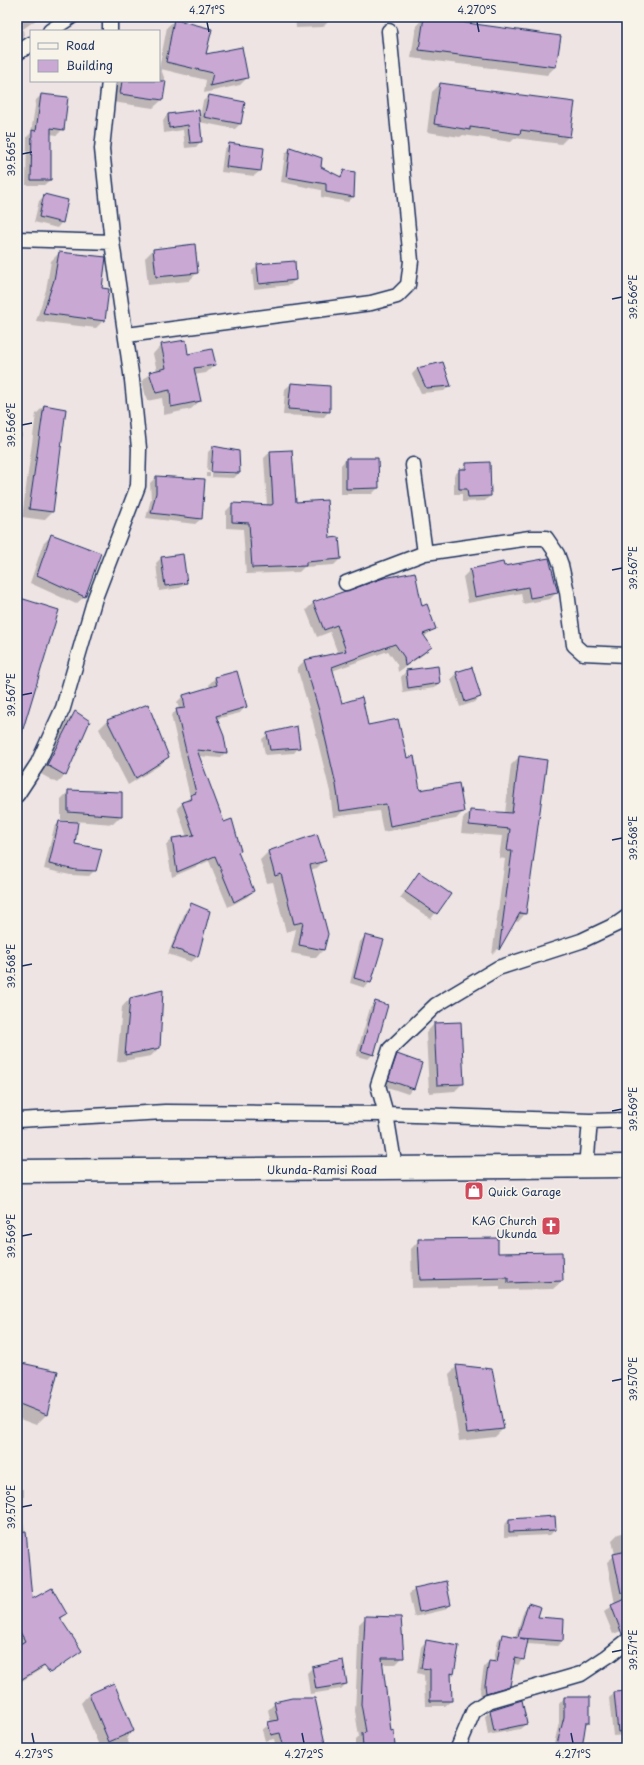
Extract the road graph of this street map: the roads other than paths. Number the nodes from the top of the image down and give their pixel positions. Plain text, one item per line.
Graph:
1 (71, 17) edge
2 (110, 17) edge
3 (52, 30) edge
4 (110, 30) edge
5 (389, 31) dead end
6 (30, 45) edge
7 (17, 53) edge
8 (109, 82) edge
9 (17, 239) edge
10 (112, 242) junction
11 (127, 335) junction
12 (413, 465) dead end
13 (425, 552) junction
14 (346, 583) dead end
15 (627, 655) edge
16 (17, 795) edge
17 (627, 917) edge
18 (386, 1114) junction
19 (17, 1120) edge
20 (627, 1120) edge
21 (590, 1121) junction
22 (627, 1166) edge
23 (586, 1167) junction
24 (395, 1168) junction
25 (17, 1171) edge
26 (627, 1641) edge
27 (458, 1748) edge

1 - 3 street
2 - 4 street
5 - 11 street
6 - 7 street
8 - 10 street
9 - 10 street
10 - 11 street
11 - 16 street
12 - 13 street
13 - 14 street
13 - 15 street
17 - 18 street
18 - 19 street
18 - 21 street
18 - 24 street
20 - 21 street
21 - 23 street
22 - 23 highway, Ukunda-Ramisi Road
23 - 24 highway, Ukunda-Ramisi Road
24 - 25 highway, Ukunda-Ramisi Road
26 - 27 street

